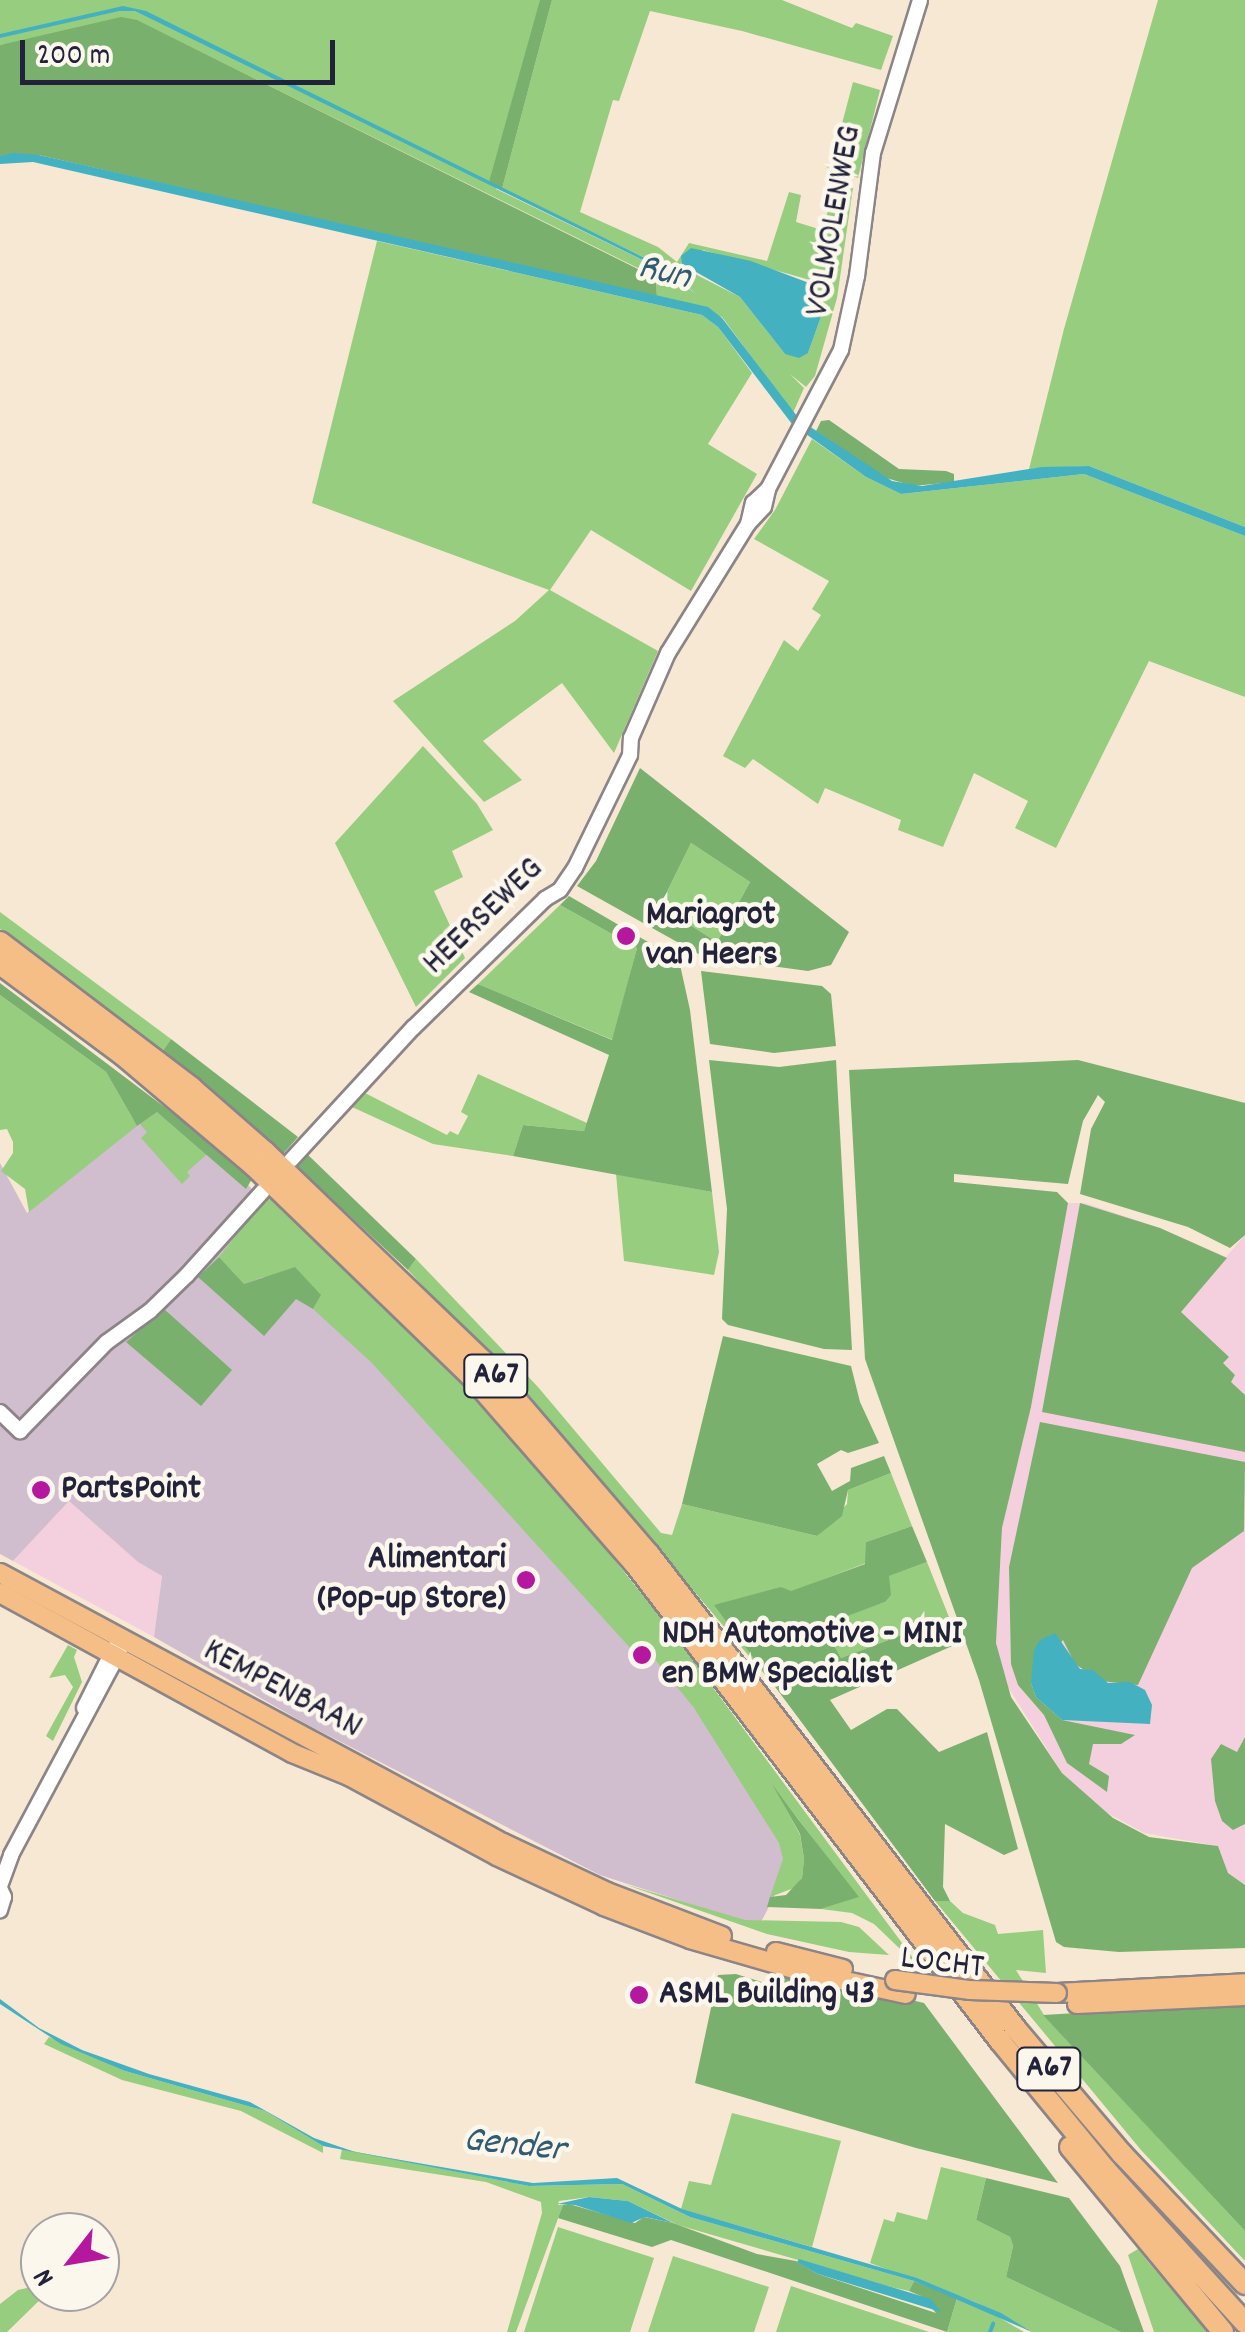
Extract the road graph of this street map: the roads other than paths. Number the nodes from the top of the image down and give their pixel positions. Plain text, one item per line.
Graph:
1 (920, 0) edge
2 (820, 393) joint
3 (0, 942) edge
4 (0, 964) edge
5 (290, 1160) dead end
6 (263, 1191) dead end
7 (0, 1412) edge
8 (0, 1573) edge
9 (0, 1593) edge
10 (116, 1651) junction
11 (6, 1860) edge
12 (533, 1866) joint
13 (0, 1887) edge
14 (0, 1910) edge
15 (1245, 1983) edge
16 (1245, 1996) edge
17 (1057, 1999) junction
18 (1000, 2041) junction
19 (1199, 2238) junction
20 (1245, 2276) edge
21 (1245, 2284) edge
22 (1245, 2324) edge
23 (1222, 2332) edge

1 - 2 street, VOLMOLENWEG
2 - 5 street, HEERSEWEG
3 - 19 highway, A67
4 - 18 highway, A67
6 - 7 street
8 - 10 main road, KEMPENBAAN
9 - 10 main road, KEMPENBAAN
10 - 11 street
10 - 12 main road, KEMPENBAAN
11 - 13 street
12 - 17 main road, LOCHT, bridge
13 - 14 street
15 - 17 main road, LOCHT
16 - 17 main road, LOCHT
18 - 22 highway, A67
18 - 23 highway, A67
19 - 20 highway, A67
19 - 21 highway, A67

